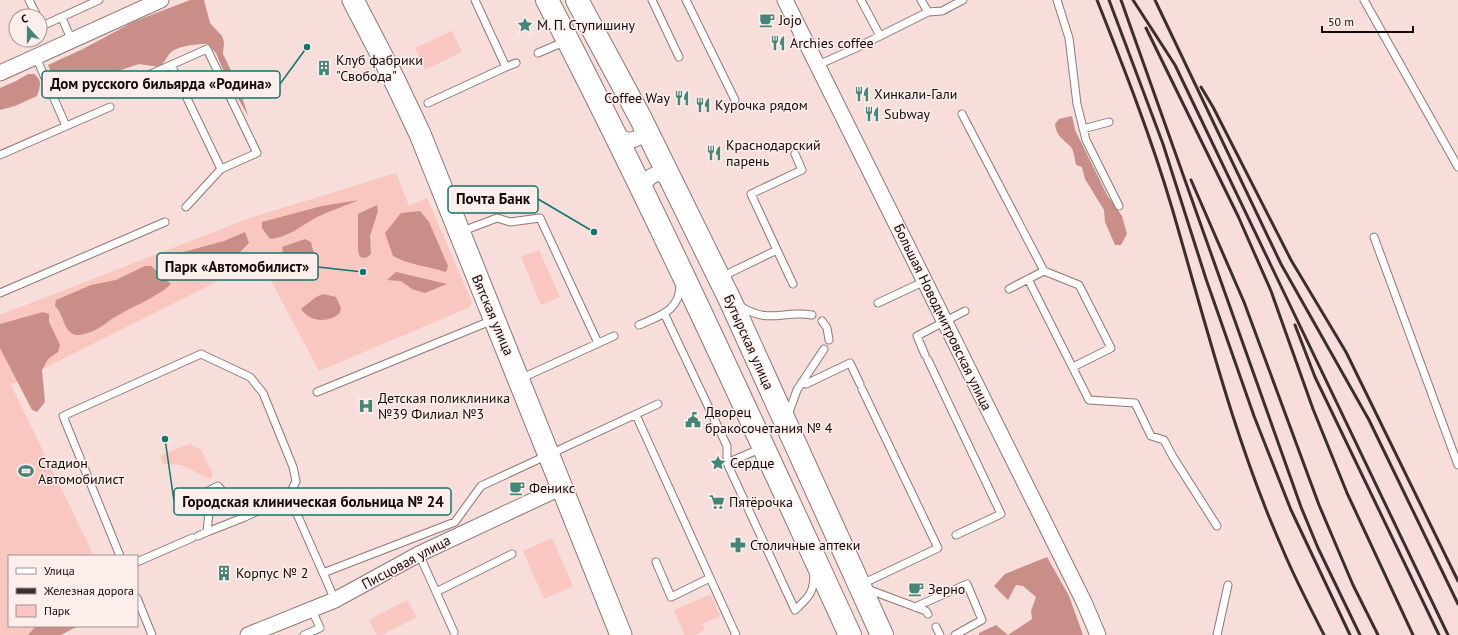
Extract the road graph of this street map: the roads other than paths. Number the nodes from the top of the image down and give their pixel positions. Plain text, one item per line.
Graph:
1 (99, 0) edge
2 (161, 0) edge
3 (354, 0) edge
4 (475, 0) edge
5 (547, 0) edge
6 (652, 0) edge
7 (686, 0) edge
8 (785, 0) edge
9 (862, 0) edge
10 (921, 0) edge
11 (963, 0) edge
12 (1057, 0) edge
13 (1364, 0) edge
14 (581, 3) edge
15 (928, 12) junction
16 (62, 18) junction
17 (48, 24) edge
18 (880, 36) junction
19 (568, 40) junction
20 (72, 41) junction
21 (538, 53) dead end
22 (36, 57) junction
23 (679, 57) dead end
24 (516, 63) dead end
25 (171, 65) junction
26 (818, 65) junction
27 (506, 67) junction
28 (0, 73) edge
29 (128, 84) dead end
30 (735, 100) dead end
31 (428, 103) dead end
32 (110, 107) dead end
33 (962, 114) dead end
34 (641, 119) junction
35 (1109, 122) dead end
36 (66, 126) junction
37 (1083, 129) junction
38 (614, 132) junction
39 (795, 154) dead end
40 (0, 155) edge
41 (1458, 167) edge
42 (221, 169) junction
43 (673, 182) junction
44 (645, 195) junction
45 (1119, 206) dead end
46 (186, 207) dead end
47 (165, 222) dead end
48 (459, 232) junction
49 (1374, 237) dead end
50 (778, 250) junction
51 (680, 269) junction
52 (1044, 271) junction
53 (719, 278) junction
54 (1028, 279) junction
55 (925, 281) junction
56 (793, 284) dead end
57 (1009, 289) dead end
58 (0, 293) edge
59 (730, 300) junction
60 (878, 303) dead end
61 (965, 311) dead end
62 (664, 314) junction
63 (812, 315) dead end
64 (495, 319) junction
65 (822, 321) dead end
66 (945, 322) junction
67 (639, 325) dead end
68 (614, 336) dead end
69 (829, 340) dead end
70 (598, 344) junction
71 (824, 350) dead end
72 (1073, 367) junction
73 (519, 379) junction
74 (802, 382) junction
75 (317, 392) dead end
76 (658, 404) dead end
77 (636, 415) junction
78 (786, 423) junction
79 (763, 448) junction
80 (550, 456) junction
81 (727, 463) junction
82 (1458, 464) edge
83 (562, 487) junction
84 (289, 496) junction
85 (245, 517) junction
86 (1217, 526) dead end
87 (207, 532) junction
88 (956, 535) dead end
89 (419, 554) junction
90 (512, 554) dead end
91 (120, 555) edge
92 (814, 556) junction
93 (138, 562) edge
94 (656, 562) dead end
95 (323, 574) junction
96 (710, 578) junction
97 (1228, 585) dead end
98 (861, 586) junction
99 (436, 592) junction
100 (138, 600) edge
101 (335, 600) junction
102 (915, 607) junction
103 (312, 610) junction
104 (928, 614) dead end
105 (936, 627) dead end
106 (320, 628) junction
107 (454, 632) dead end
108 (152, 635) edge
109 (248, 635) edge
110 (304, 635) edge
111 (324, 635) edge
112 (621, 635) edge
113 (736, 635) edge
114 (850, 635) edge
115 (882, 635) edge
116 (940, 635) edge
117 (955, 635) edge
118 (1098, 635) edge
119 (1217, 635) edge

1 - 16 lane
2 - 20 street
3 - 48 street, Вятская улица
4 - 27 lane
5 - 19 main road
6 - 23 lane
7 - 30 lane
8 - 26 street, Большая Новодмитровская улица
9 - 18 lane
10 - 15 lane
11 - 15 lane
12 - 37 lane
13 - 41 lane
14 - 34 main road, Бутырская улица
15 - 18 lane
16 - 17 lane
16 - 20 lane
18 - 26 lane
19 - 21 lane
19 - 38 main road
20 - 22 street
22 - 28 street
22 - 36 lane
24 - 27 lane
25 - 29 lane
25 - 42 lane
25 - 42 lane
26 - 55 street, Большая Новодмитровская улица
27 - 31 lane
32 - 36 lane
33 - 52 lane
34 - 38 street
34 - 43 main road, Бутырская улица
35 - 37 lane
36 - 40 lane
37 - 45 lane
38 - 44 main road
39 - 50 lane
42 - 46 lane
43 - 44 street
43 - 53 main road, Бутырская улица
44 - 51 main road
47 - 58 lane
48 - 64 street, Вятская улица
48 - 70 lane
49 - 82 lane
50 - 53 lane
50 - 56 lane
51 - 62 lane
51 - 79 main road
52 - 54 lane
52 - 72 lane
53 - 59 main road, Бутырская улица
54 - 57 lane
54 - 72 lane
55 - 60 lane
55 - 66 street, Большая Новодмитровская улица
59 - 63 lane
59 - 78 main road, Бутырская улица
61 - 66 lane
62 - 67 lane
62 - 81 lane
64 - 73 street, Вятская улица
64 - 75 lane
65 - 69 lane
66 - 88 lane
66 - 118 street, Большая Новодмитровская улица
68 - 70 lane
70 - 73 lane
71 - 74 lane
72 - 86 lane
73 - 80 street, Вятская улица
74 - 78 lane
74 - 98 lane
76 - 77 lane
77 - 80 lane
77 - 96 lane
78 - 98 main road, Бутырская улица
79 - 81 lane
79 - 92 main road
80 - 83 street, Вятская улица
80 - 95 lane
81 - 92 lane
83 - 89 street, Писцовая улица
83 - 112 street, Вятская улица
84 - 85 lane
84 - 91 lane
84 - 95 lane
85 - 87 lane
85 - 87 lane
87 - 93 lane
89 - 99 lane
89 - 101 street, Писцовая улица
90 - 99 lane
92 - 114 main road
94 - 96 lane
95 - 101 lane
96 - 113 lane
97 - 119 lane
98 - 102 lane
98 - 115 main road, Бутырская улица
99 - 107 lane
100 - 108 lane
101 - 103 street, Писцовая улица
102 - 104 lane
102 - 117 lane
103 - 106 lane
103 - 109 street, Писцовая улица
105 - 116 lane
106 - 110 lane
106 - 111 lane

